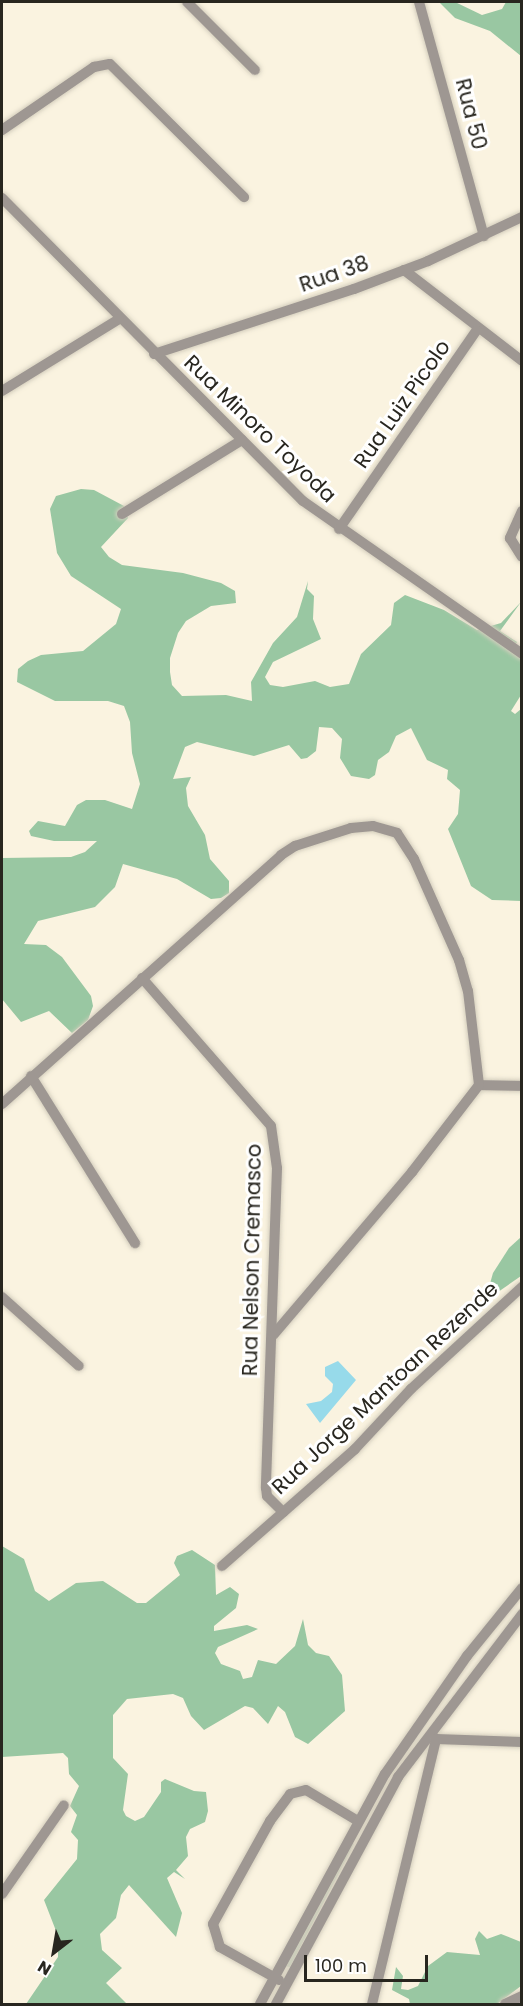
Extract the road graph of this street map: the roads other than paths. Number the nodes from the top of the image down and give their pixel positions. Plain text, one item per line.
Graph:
1 (187, 2) edge
2 (418, 2) edge
3 (255, 70) dead end
4 (2, 130) edge
5 (244, 197) dead end
6 (2, 198) edge
7 (522, 217) edge
8 (484, 236) junction
9 (404, 270) junction
10 (119, 319) junction
11 (477, 330) junction
12 (154, 354) junction
13 (522, 361) edge
14 (2, 391) edge
15 (242, 440) junction
16 (522, 511) edge
17 (122, 513) dead end
18 (339, 529) junction
19 (522, 557) edge
20 (522, 654) edge
21 (142, 978) junction
22 (31, 1076) junction
23 (479, 1085) junction
24 (522, 1086) edge
25 (2, 1104) edge
26 (135, 1243) dead end
27 (522, 1287) edge
28 (2, 1297) edge
29 (274, 1334) junction
30 (79, 1366) dead end
31 (283, 1512) junction
32 (222, 1566) dead end
33 (522, 1588) edge
34 (522, 1614) edge
35 (467, 1656) junction
36 (480, 1666) junction
37 (455, 1689) junction
38 (428, 1733) junction
39 (522, 1742) edge
40 (64, 1805) dead end
41 (357, 1821) junction
42 (2, 1894) edge
43 (274, 1977) junction
44 (287, 1984) junction
45 (522, 1996) edge
46 (260, 2004) edge
47 (276, 2004) edge
48 (372, 2004) edge
49 (505, 2004) edge

1 - 3 street
2 - 8 street, Rua 50
4 - 5 street
6 - 10 street, Rua Minoro Toyoda
7 - 8 street, Rua 38
8 - 9 street, Rua 38
9 - 11 street
9 - 12 street, Rua 38
10 - 12 street, Rua Minoro Toyoda
10 - 14 street
11 - 13 street
11 - 18 street, Rua Luiz Picolo
12 - 15 street, Rua Minoro Toyoda
15 - 17 street
15 - 18 street, Rua Minoro Toyoda
16 - 19 street
18 - 20 street, Rua Minoro Toyoda
21 - 22 street
21 - 23 street
21 - 29 street, Rua Nelson Cremasco
22 - 25 street
22 - 26 street
23 - 24 street
23 - 29 street
27 - 31 street, Rua Jorge Mantoan Rezende
28 - 30 street
29 - 31 street, Rua Nelson Cremasco
31 - 32 street, Rua Jorge Mantoan Rezende
33 - 35 street
34 - 36 street
35 - 36 street
35 - 37 street
36 - 37 street
37 - 38 street
38 - 39 street
38 - 41 street
38 - 44 street
38 - 48 street
40 - 42 street
41 - 43 street
41 - 43 street
43 - 44 street
43 - 46 street
44 - 47 street
45 - 49 street

